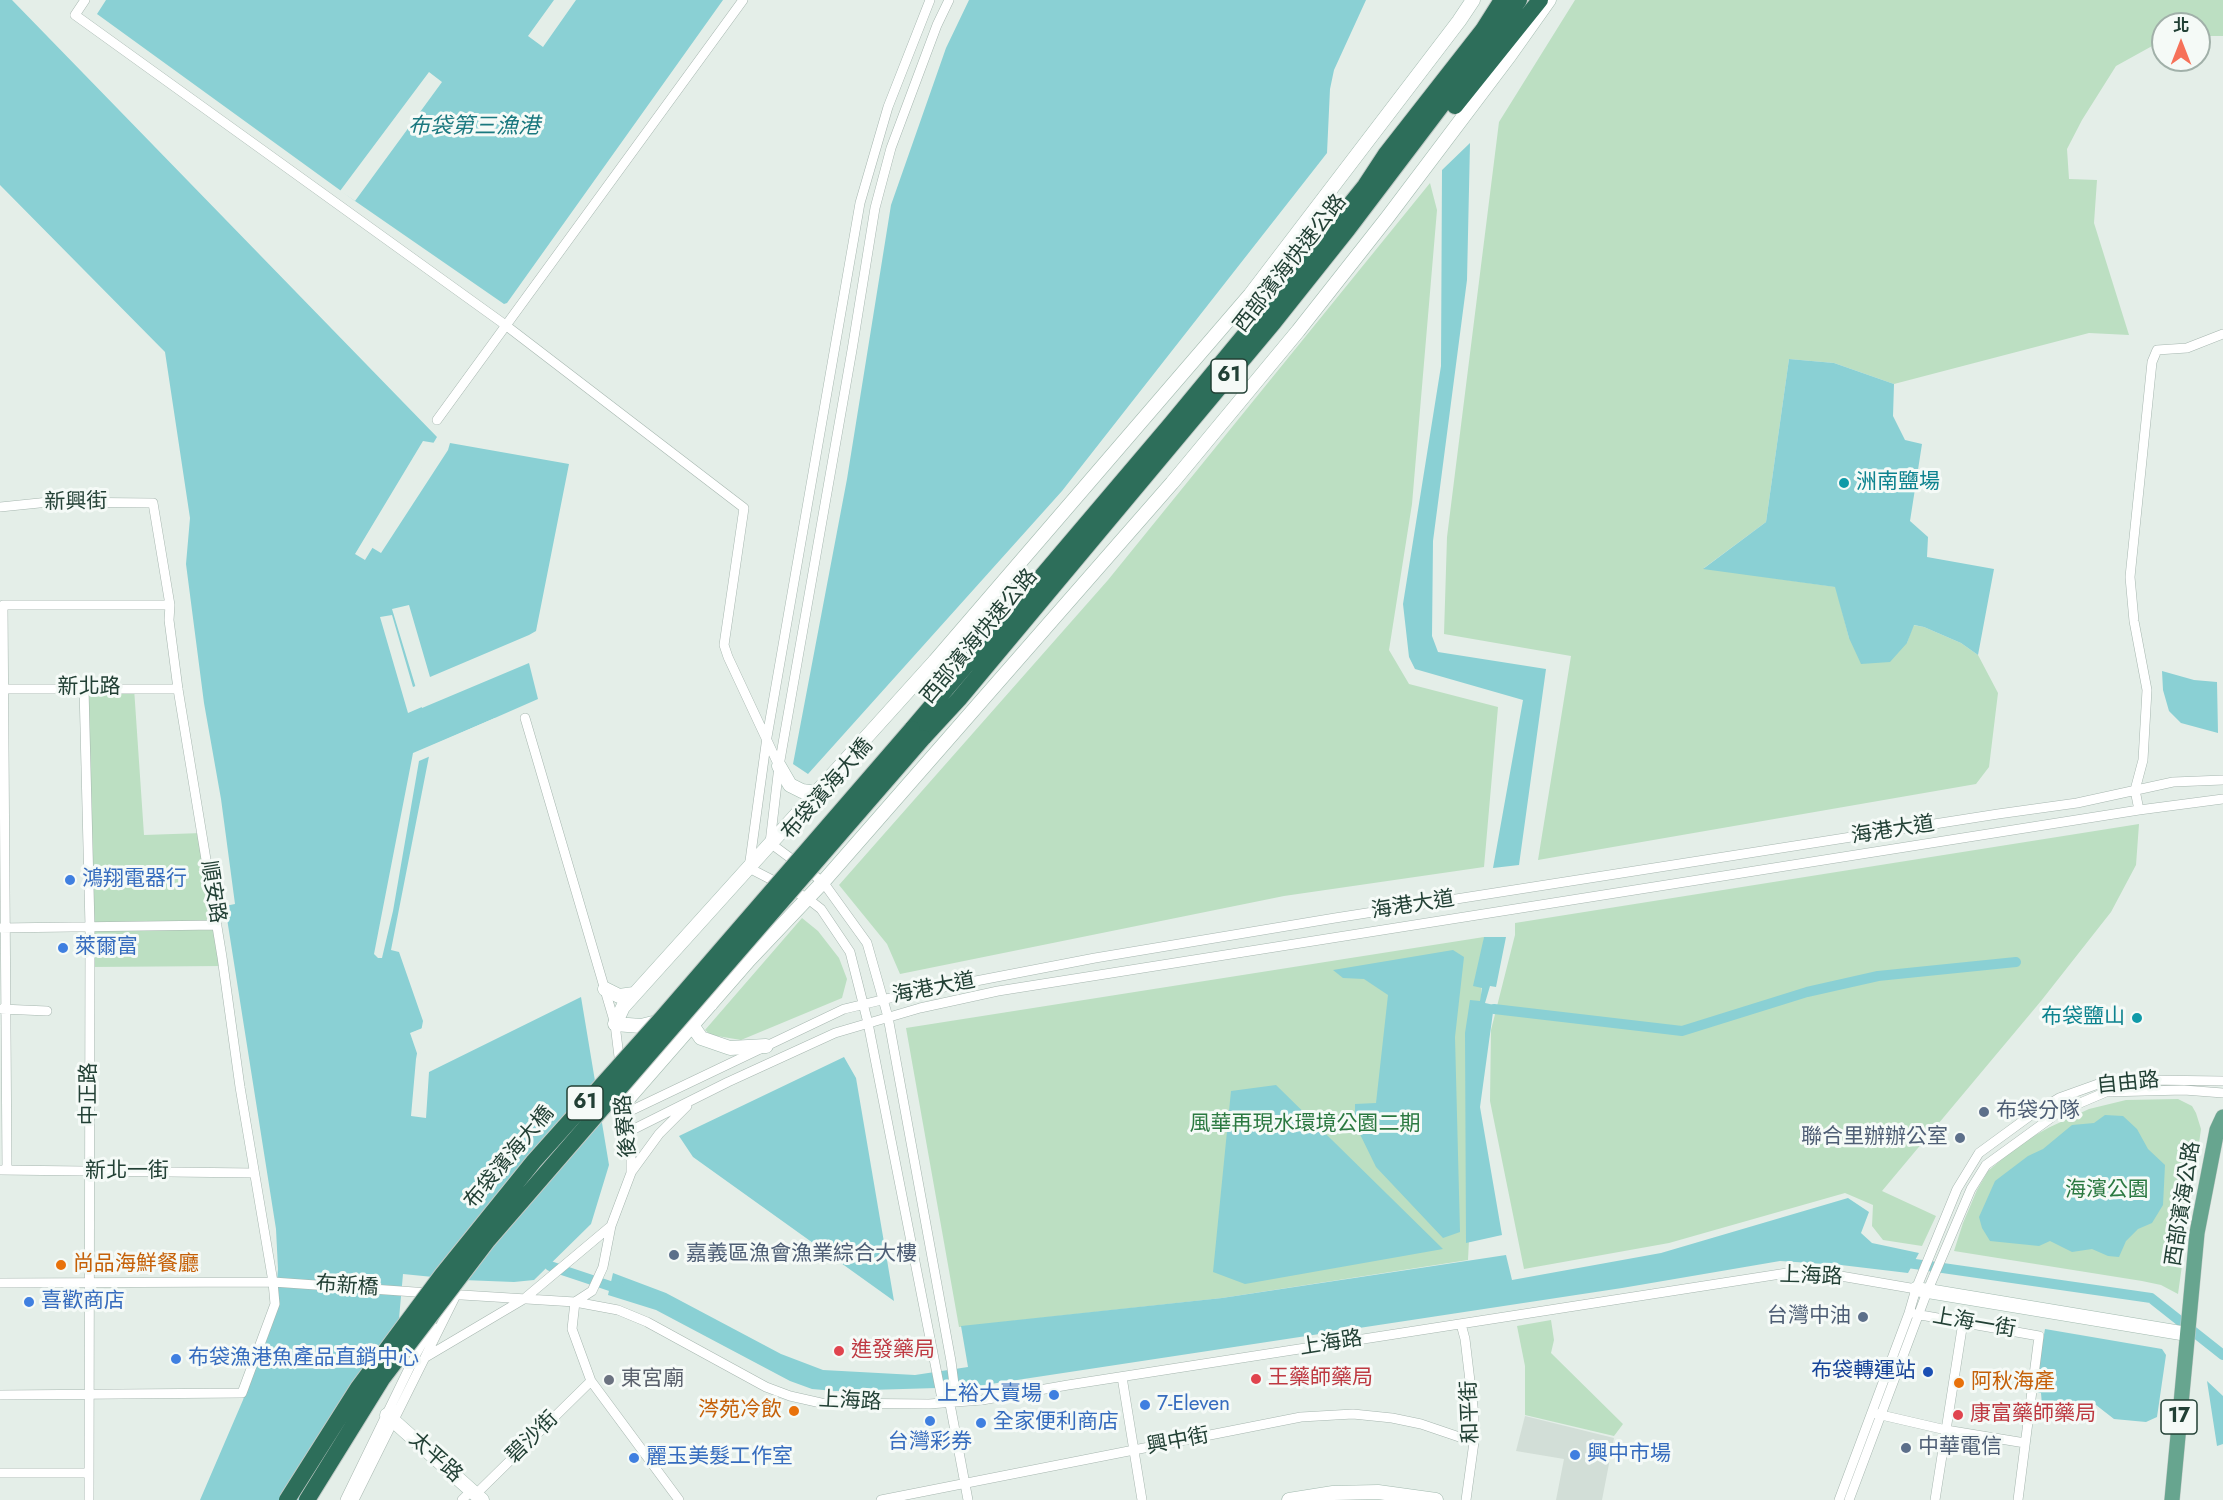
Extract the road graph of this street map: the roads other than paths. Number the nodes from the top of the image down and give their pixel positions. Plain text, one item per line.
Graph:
1 (85, 0) edge
2 (743, 0) edge
3 (930, 0) edge
4 (949, 0) edge
5 (1473, 0) edge
6 (1495, 0) edge
7 (1502, 0) edge
8 (1519, 0) edge
9 (1540, 0) edge
10 (1549, 0) edge
11 (1386, 154) junction
12 (1348, 229) junction
13 (504, 324) junction
14 (2223, 334) edge
15 (437, 420) dead end
16 (153, 503) joint
17 (0, 507) edge
18 (170, 605) junction
19 (84, 688) junction
20 (2, 689) edge
21 (178, 689) junction
22 (525, 718) dead end
23 (917, 734) junction
24 (767, 737) junction
25 (779, 766) junction
26 (2, 773) edge
27 (2223, 780) edge
28 (2135, 790) junction
29 (816, 793) junction
30 (2223, 799) edge
31 (2139, 810) junction
32 (770, 843) junction
33 (2, 847) edge
34 (749, 868) junction
35 (823, 882) junction
36 (807, 898) junction
37 (217, 925) junction
38 (90, 927) junction
39 (2, 928) edge
40 (605, 988) junction
41 (634, 994) junction
42 (883, 1000) junction
43 (711, 1004) junction
44 (863, 1005) junction
45 (3, 1009) edge
46 (47, 1011) dead end
47 (888, 1017) junction
48 (868, 1023) junction
49 (615, 1024) junction
50 (692, 1025) junction
51 (766, 1046) junction
52 (2223, 1081) edge
53 (2223, 1093) edge
54 (691, 1101) junction
55 (626, 1106) junction
56 (2221, 1126) edge
57 (630, 1131) junction
58 (4, 1170) edge
59 (90, 1172) junction
60 (254, 1173) junction
61 (631, 1173) junction
62 (611, 1226) junction
63 (90, 1282) junction
64 (273, 1282) junction
65 (0, 1283) edge
66 (1924, 1285) junction
67 (422, 1293) joint
68 (456, 1295) junction
69 (524, 1299) junction
70 (575, 1302) junction
71 (1909, 1313) junction
72 (1920, 1315) junction
73 (1958, 1322) junction
74 (1461, 1324) junction
75 (2187, 1334) junction
76 (426, 1357) junction
77 (1122, 1377) junction
78 (591, 1381) junction
79 (0, 1395) edge
80 (90, 1395) junction
81 (950, 1404) junction
82 (1872, 1413) junction
83 (1882, 1416) junction
84 (391, 1418) junction
85 (1946, 1430) junction
86 (1474, 1442) junction
87 (2025, 1443) junction
88 (1135, 1450) junction
89 (0, 1473) edge
90 (89, 1473) junction
91 (965, 1484) junction
92 (473, 1496) edge
93 (89, 1500) edge
94 (287, 1500) edge
95 (307, 1500) edge
96 (345, 1500) edge
97 (354, 1500) edge
98 (678, 1500) edge
99 (881, 1500) edge
100 (968, 1500) edge
101 (1142, 1500) edge
102 (1289, 1500) edge
103 (1436, 1500) edge
104 (1466, 1500) edge
105 (1839, 1500) edge
106 (1849, 1500) edge
107 (1935, 1500) edge
108 (2018, 1500) edge
109 (2172, 1500) edge

1 - 13 street
2 - 13 street
3 - 24 street
4 - 25 street
5 - 29 street
6 - 11 highway
7 - 11 highway, 西部濱海快速公路 / 61
8 - 12 highway, 西部濱海快速公路 / 61
9 - 12 highway
10 - 35 street
11 - 23 highway, 西部濱海快速公路 / 61
12 - 23 highway, 西部濱海快速公路 / 61
13 - 15 street
13 - 24 street
14 - 28 street
16 - 17 street, 新興街
16 - 18 street, 順安路
18 - 20 street
18 - 21 street, 順安路
19 - 20 street, 新北路
19 - 21 street, 新北路
19 - 38 street, 中正路
20 - 26 street
21 - 37 street, 順安路
22 - 40 street, 後寮路
23 - 94 highway, 布袋濱海大橋 / 61, bridge
23 - 95 highway, 布袋濱海大橋 / 61, bridge
24 - 25 street
24 - 34 street
25 - 29 street
25 - 32 street
26 - 33 street
27 - 28 street, 海港大道
28 - 31 street
28 - 42 street, 海港大道
29 - 32 street
30 - 31 street, 海港大道
31 - 47 street, 海港大道
32 - 34 street
32 - 35 street
33 - 39 street
34 - 36 street
34 - 41 street
35 - 36 street
35 - 42 street
36 - 43 street
36 - 44 street
37 - 38 street
37 - 60 street, 順安路
38 - 39 street
38 - 59 street, 中正路
39 - 45 street
40 - 41 street
40 - 49 street, 後寮路
41 - 49 street
42 - 44 street, 海港大道
42 - 47 street
43 - 49 street
43 - 50 street
44 - 48 street
44 - 51 street, 海港大道
45 - 46 street
45 - 58 street
47 - 48 street, 海港大道
47 - 81 street
48 - 54 street, 海港大道
48 - 81 street
49 - 55 street, 後寮路
50 - 51 street
50 - 55 street
51 - 55 street, 海港大道
52 - 66 street, 自由路
53 - 66 street, 自由路
54 - 57 street, 海港大道
54 - 61 street
55 - 57 street, 後寮路
56 - 75 main road, 西部濱海公路 / 17
57 - 61 street, 後寮路
58 - 59 street, 新北一街
59 - 60 street, 新北一街
59 - 63 street, 中正路
60 - 64 street, 順安路
61 - 62 street, 後寮路
62 - 69 street
62 - 70 street, 後寮路
63 - 64 street, 布新橋
63 - 65 street, 布新橋
63 - 80 street, 中正路
64 - 67 street, 布新橋
64 - 80 street, 順安路
66 - 71 street
66 - 72 street
66 - 74 street, 上海路
66 - 75 street, 上海路
67 - 68 street, 上海路
68 - 69 street, 上海路
68 - 76 street
68 - 84 street
69 - 70 street, 上海路
69 - 76 street
70 - 78 street
70 - 81 street, 上海路
71 - 72 street, 上海一街
71 - 82 street
72 - 73 street, 上海一街
72 - 83 street
73 - 85 street
73 - 87 street, 上海一街
74 - 77 street, 上海路
74 - 86 street, 和平街
75 - 109 main road, 17
76 - 84 street
77 - 81 street, 上海路
77 - 88 street
78 - 92 street, 碧沙街
78 - 98 street
79 - 80 street
80 - 90 street, 中正路
81 - 91 street
82 - 83 street
82 - 105 street
83 - 85 street
83 - 106 street
84 - 92 street, 太平路
84 - 96 street
84 - 97 street
85 - 87 street
85 - 107 street
86 - 88 street, 興中街
86 - 104 street, 和平街
87 - 108 street
88 - 91 street, 興中街
88 - 101 street
89 - 90 street
90 - 93 street, 中正路
91 - 99 street, 興中街
91 - 100 street
102 - 103 street

